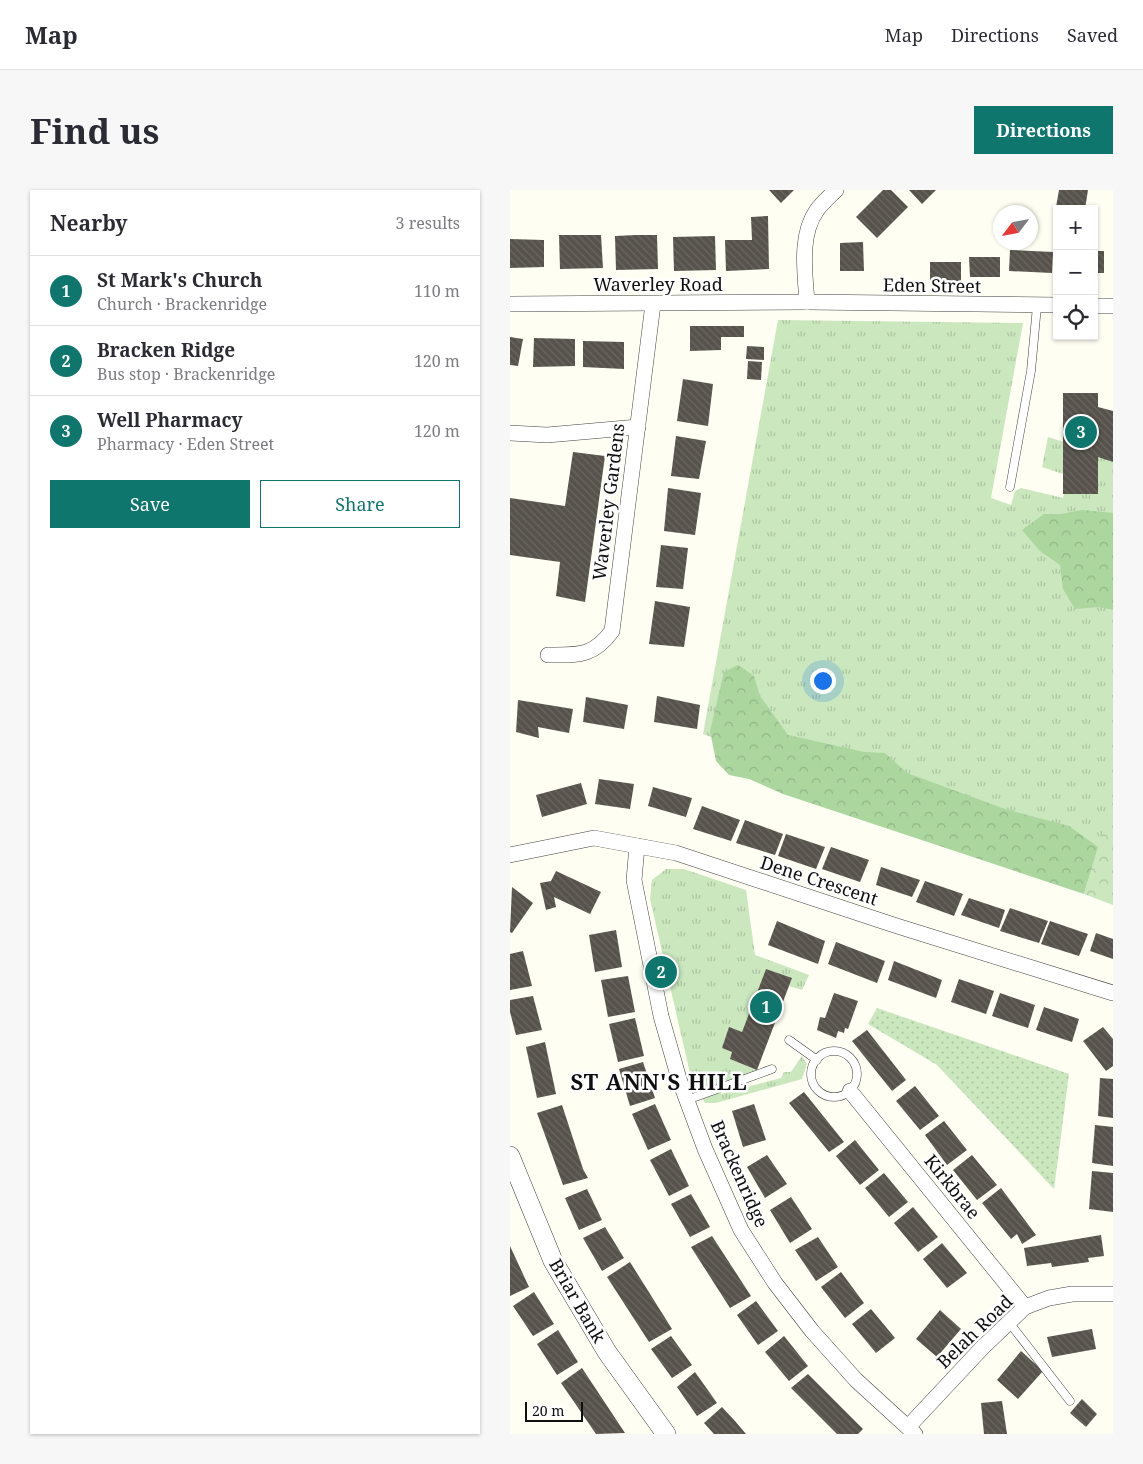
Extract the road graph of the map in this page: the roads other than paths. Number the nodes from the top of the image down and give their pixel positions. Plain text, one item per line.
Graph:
1 (836, 190) edge
2 (807, 302) junction
3 (510, 304) edge
4 (653, 304) junction
5 (1037, 306) junction
6 (1053, 306) edge
7 (1098, 306) edge
8 (1113, 306) edge
9 (638, 427) junction
10 (510, 433) edge
11 (1010, 487) dead end
12 (548, 656) dead end
13 (637, 846) junction
14 (510, 855) edge
15 (1113, 993) edge
16 (789, 1040) dead end
17 (817, 1060) junction
18 (772, 1069) dead end
19 (850, 1091) junction
20 (687, 1100) junction
21 (510, 1156) edge
22 (1113, 1294) edge
23 (1025, 1307) junction
24 (1008, 1321) junction
25 (1070, 1401) dead end
26 (912, 1430) edge
27 (666, 1434) edge

1 - 2 street
2 - 4 street, Waverley Road
2 - 5 street, Eden Street
3 - 4 street, Waverley Road
4 - 9 street, Waverley Gardens
5 - 6 street, Eden Street
5 - 11 lane
7 - 8 street
9 - 10 street
9 - 12 street, Waverley Gardens
13 - 14 street, Dene Crescent
13 - 15 street, Dene Crescent
13 - 20 street, Brackenridge
16 - 17 lane
17 - 19 lane
17 - 19 lane
18 - 20 lane
19 - 23 street, Kirkbrae
20 - 26 street, Brackenridge
21 - 27 street, Briar Bank
22 - 23 street, Belah Road
23 - 24 street, Belah Road
24 - 25 lane
24 - 26 street, Belah Road

